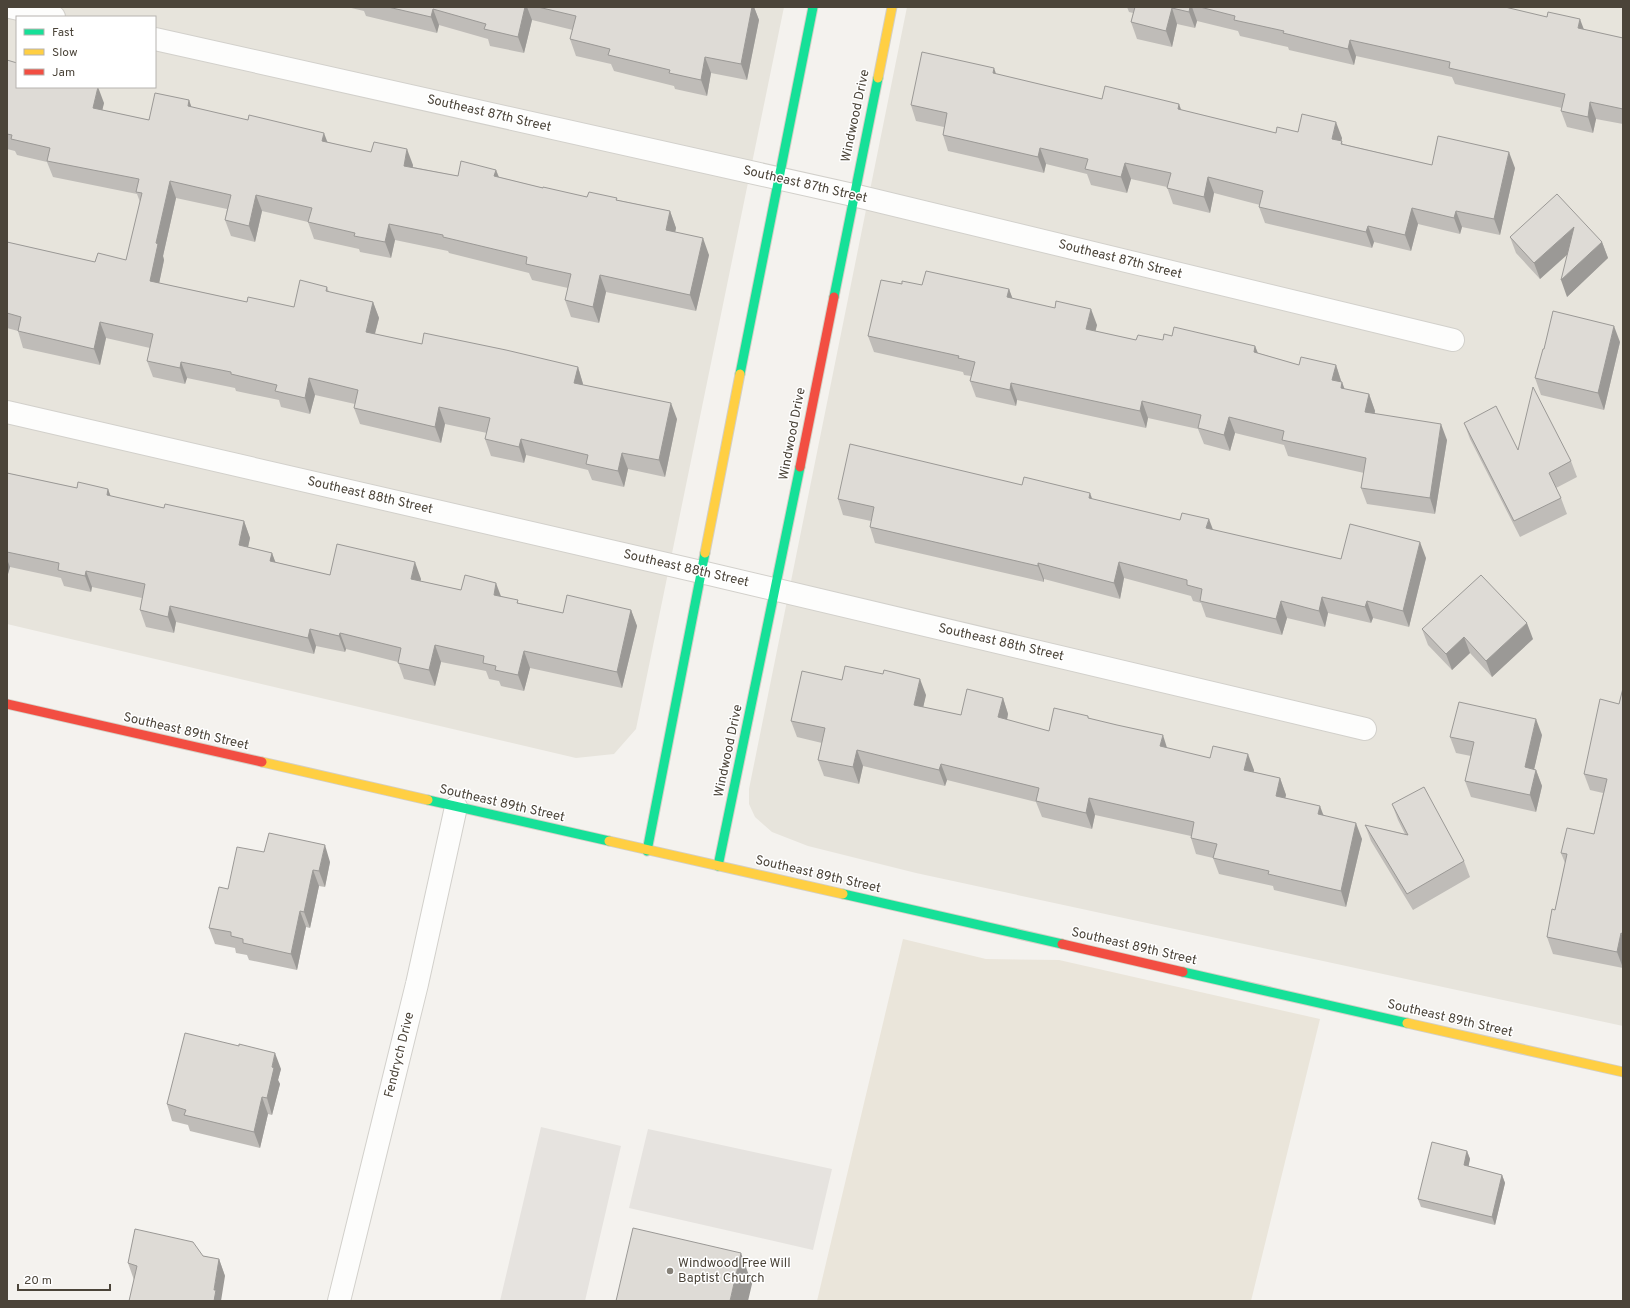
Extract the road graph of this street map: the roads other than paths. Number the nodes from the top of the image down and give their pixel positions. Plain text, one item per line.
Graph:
1 (10, 7) edge
2 (813, 7) edge
3 (892, 7) edge
4 (50, 16) edge
5 (156, 40) edge
6 (778, 179) junction
7 (853, 195) junction
8 (1452, 340) dead end
9 (7, 412) edge
10 (701, 572) junction
11 (775, 590) junction
12 (7, 704) edge
13 (1364, 729) dead end
14 (456, 807) junction
15 (647, 851) junction
16 (718, 866) junction
17 (1623, 1072) edge
18 (339, 1301) edge

1 - 4 street
2 - 6 street
3 - 7 street, Windwood Drive
5 - 6 street, Southeast 87th Street
6 - 7 street, Southeast 87th Street
6 - 10 street
7 - 8 street, Southeast 87th Street
7 - 11 street, Windwood Drive
9 - 10 street, Southeast 88th Street
10 - 11 street, Southeast 88th Street
10 - 15 street
11 - 13 street, Southeast 88th Street
11 - 16 street, Windwood Drive
12 - 14 street, Southeast 89th Street
14 - 15 street, Southeast 89th Street
14 - 18 street, Fendrych Drive
15 - 16 street, Southeast 89th Street
16 - 17 street, Southeast 89th Street

